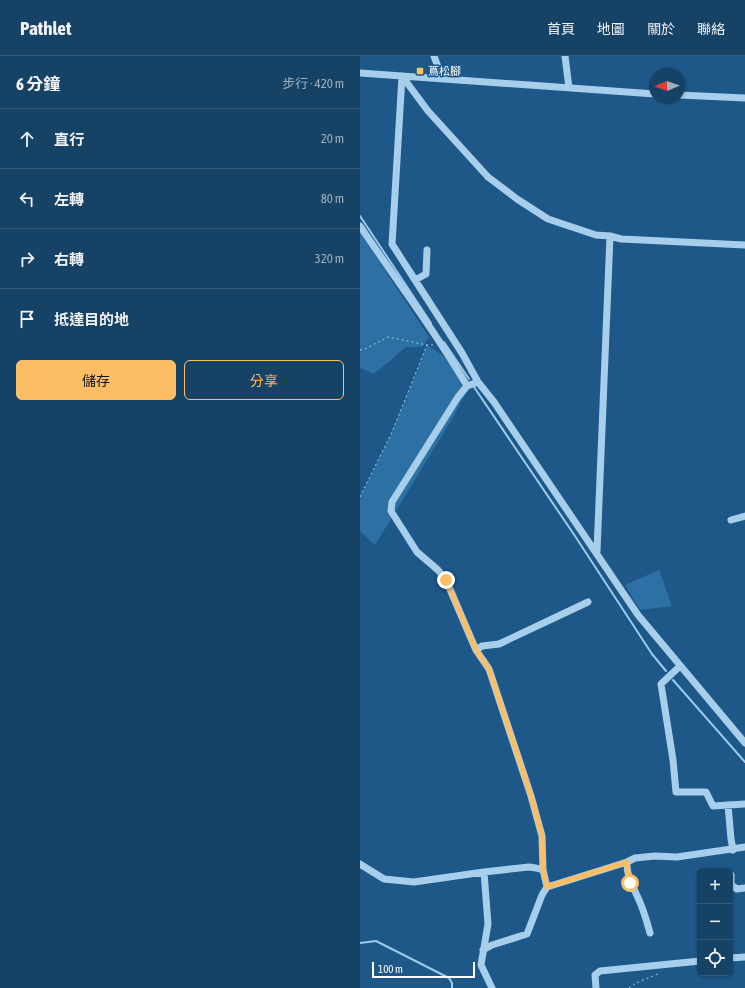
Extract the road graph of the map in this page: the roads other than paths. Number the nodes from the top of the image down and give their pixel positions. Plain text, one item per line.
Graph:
1 (434, 56) edge
2 (565, 56) edge
3 (360, 73) edge
4 (402, 76) junction
5 (438, 78) junction
6 (569, 88) junction
7 (649, 94) edge
8 (685, 95) edge
9 (745, 98) edge
10 (360, 226) edge
11 (610, 236) junction
12 (745, 245) edge
13 (427, 250) dead end
14 (415, 280) junction
15 (478, 382) junction
16 (467, 386) junction
17 (745, 516) edge
18 (731, 520) dead end
19 (597, 551) junction
20 (588, 602) dead end
21 (476, 650) junction
22 (680, 666) junction
23 (745, 743) edge
24 (745, 804) edge
25 (728, 805) junction
26 (745, 847) edge
27 (733, 850) junction
28 (627, 862) junction
29 (360, 864) edge
30 (543, 870) junction
31 (484, 872) junction
32 (733, 886) edge
33 (547, 887) junction
34 (745, 888) edge
35 (650, 933) dead end
36 (483, 950) junction
37 (745, 957) edge
38 (733, 958) edge
39 (697, 961) edge
40 (492, 988) edge
41 (596, 988) edge

1 - 5 street
2 - 6 street
3 - 4 street
4 - 5 street
4 - 11 street
4 - 14 street
5 - 6 street
6 - 7 street
8 - 9 street
10 - 16 street
11 - 12 street
11 - 19 street
13 - 14 street
14 - 15 street
15 - 16 street
15 - 19 street
16 - 21 street
17 - 18 street
19 - 22 street
20 - 21 street
21 - 30 street
22 - 23 street
22 - 25 street
24 - 25 street
25 - 27 street
26 - 27 street
27 - 28 street
28 - 33 street
28 - 35 street
29 - 31 street
30 - 31 street
30 - 33 street
31 - 36 street
32 - 34 street
33 - 36 street
36 - 40 street
37 - 38 street
39 - 41 street

